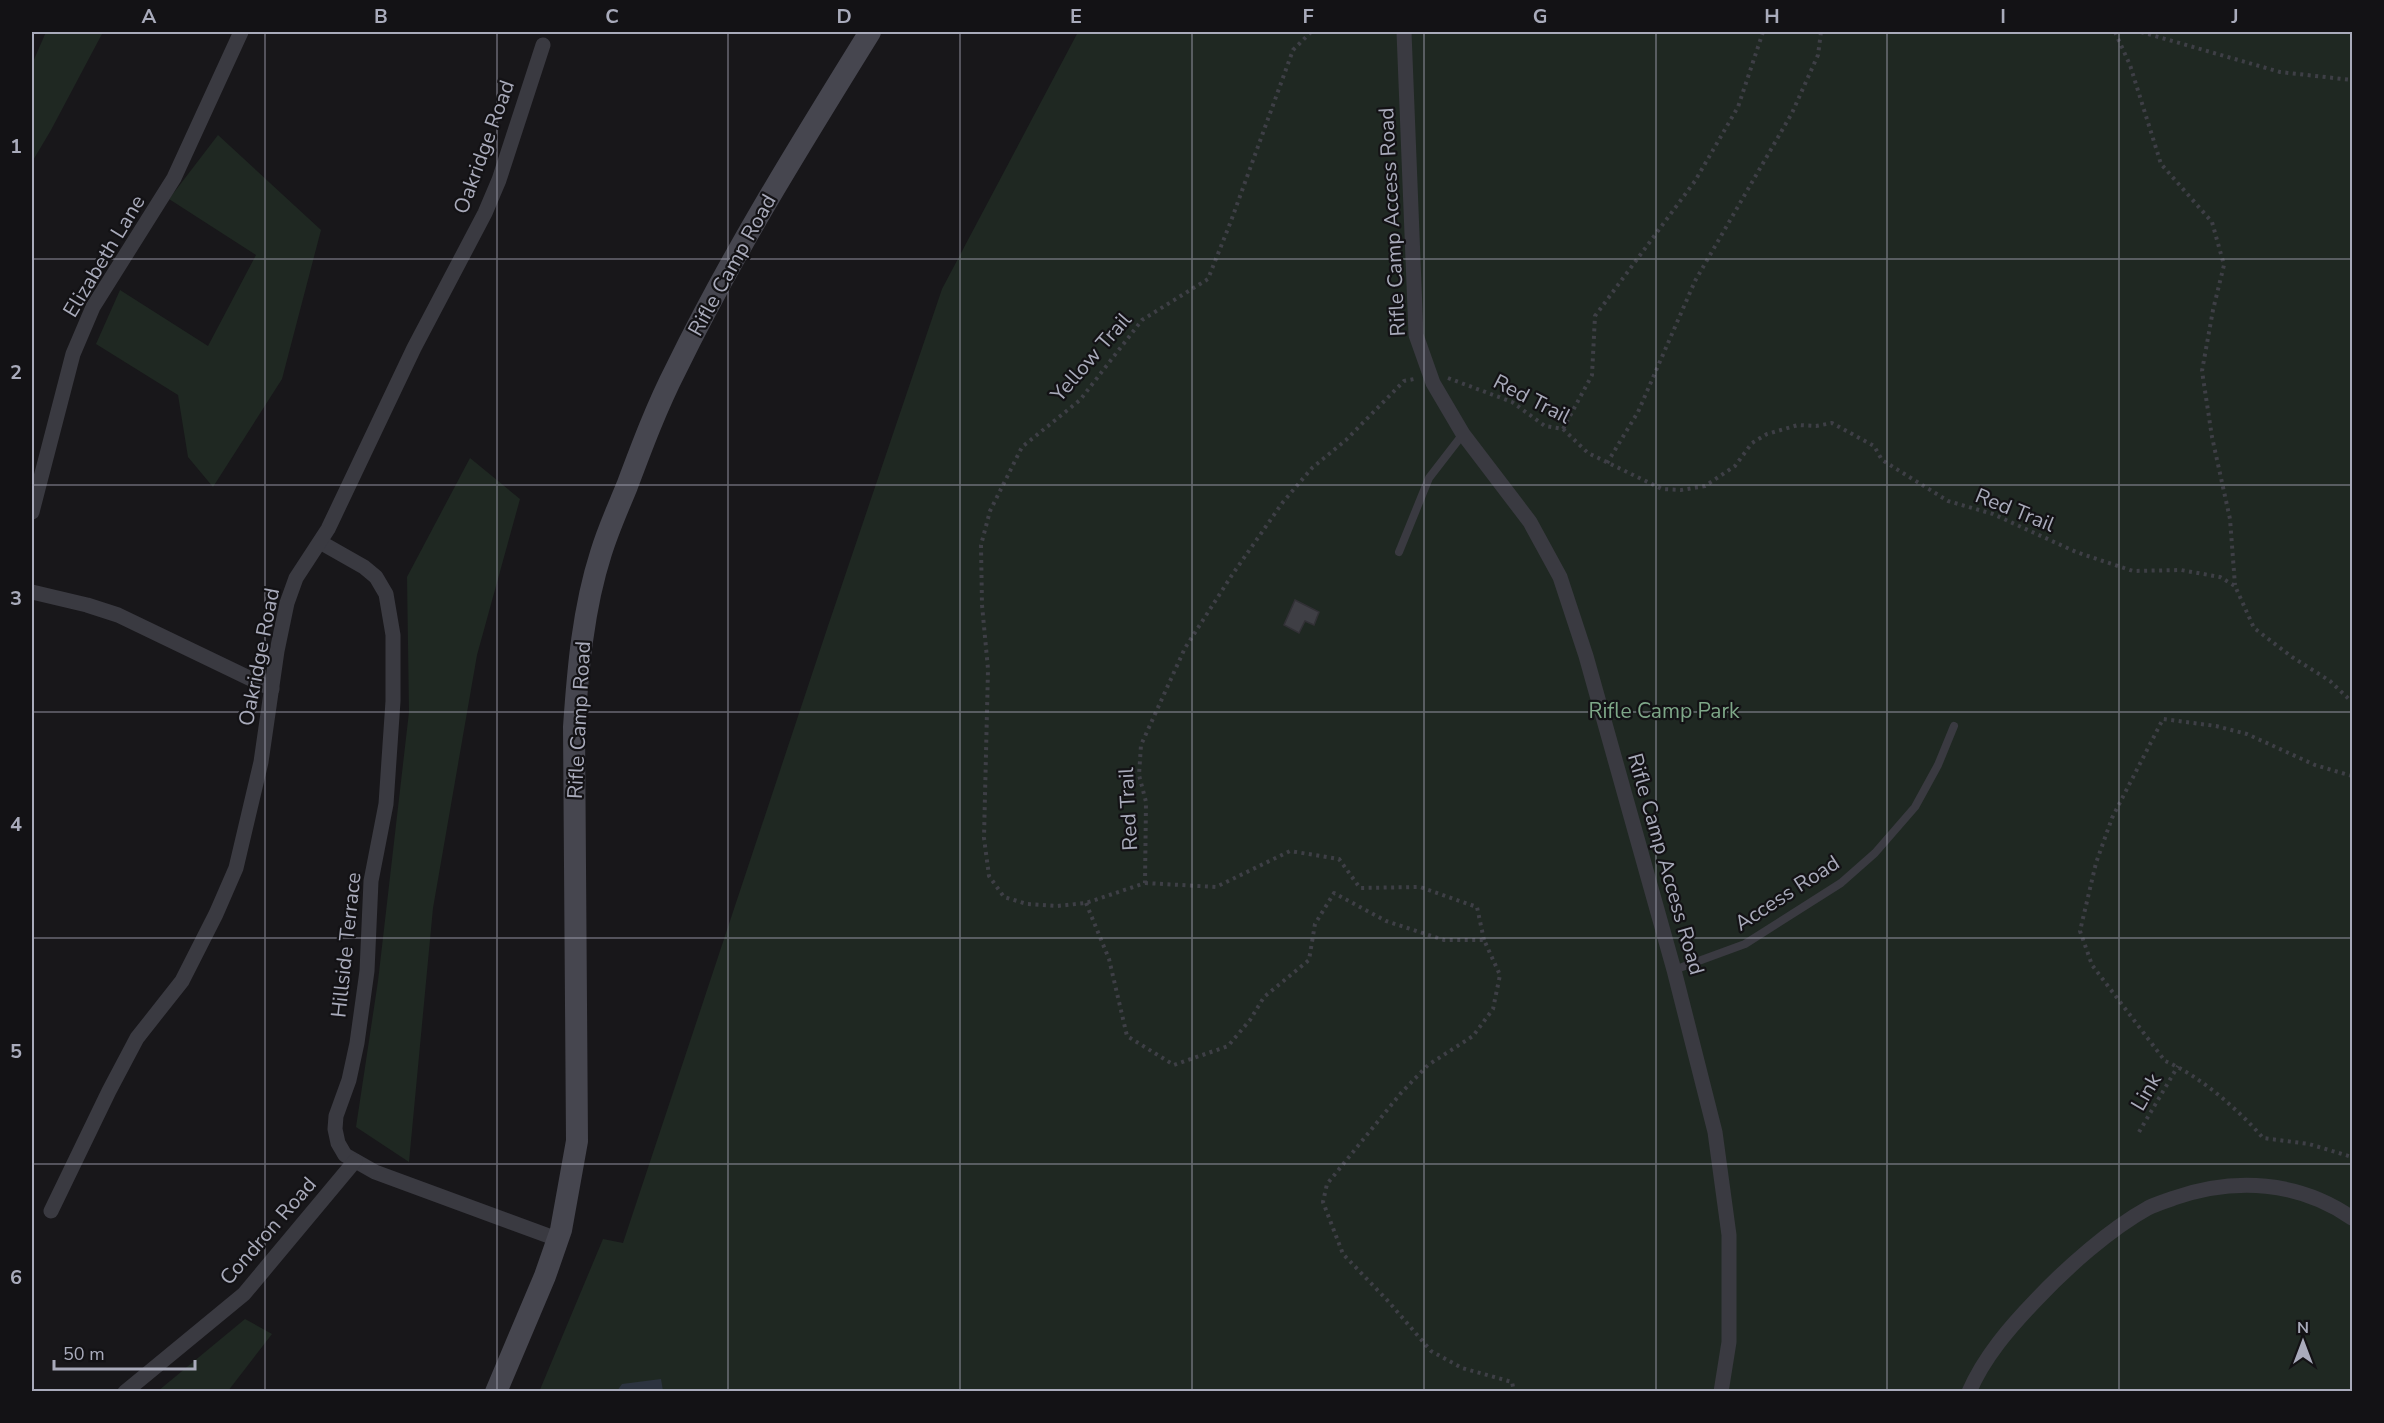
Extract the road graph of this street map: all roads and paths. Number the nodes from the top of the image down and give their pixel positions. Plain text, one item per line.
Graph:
1 (241, 32) edge
2 (870, 32) edge
3 (1311, 32) edge
4 (1404, 32) edge
5 (1762, 32) edge
6 (1821, 32) edge
7 (2115, 32) edge
8 (2141, 32) edge
9 (543, 45) dead end
10 (2352, 80) edge
11 (1430, 375) junction
12 (1563, 429) junction
13 (1463, 434) junction
14 (1607, 463) junction
15 (32, 512) edge
16 (320, 542) junction
17 (1399, 552) dead end
18 (2235, 586) junction
19 (32, 592) edge
20 (272, 688) junction
21 (2352, 702) edge
22 (1954, 726) dead end
23 (2352, 776) edge
24 (1145, 883) junction
25 (1086, 903) junction
26 (1484, 940) junction
27 (1674, 970) junction
28 (2178, 1066) junction
29 (2139, 1132) dead end
30 (2352, 1157) edge
31 (355, 1161) junction
32 (51, 1211) dead end
33 (2352, 1218) edge
34 (557, 1239) junction
35 (125, 1392) edge
36 (496, 1392) edge
37 (1514, 1392) edge
38 (1721, 1392) edge
39 (1969, 1392) edge

1 - 15 street, Elizabeth Lane
2 - 34 street, Rifle Camp Road
3 - 25 path, Yellow Trail
4 - 11 street, Rifle Camp Access Road
5 - 12 path
6 - 14 path
7 - 18 path
8 - 10 path
9 - 16 street, Oakridge Road
11 - 12 path, Red Trail
11 - 13 street, Rifle Camp Access Road
11 - 24 path, Red Trail
12 - 14 path, Red Trail
13 - 17 lane
13 - 27 street, Rifle Camp Access Road
14 - 18 path, Red Trail
16 - 20 street, Oakridge Road
16 - 31 street, Hillside Terrace
18 - 21 path
19 - 20 street
20 - 32 street, Oakridge Road
22 - 27 lane, Access Road
23 - 28 path
24 - 25 path
24 - 26 path
25 - 26 path
26 - 37 path
27 - 38 street, Rifle Camp Access Road
28 - 29 path, Link
28 - 30 path
31 - 34 street, Hillside Terrace
31 - 35 street, Condron Road
33 - 39 street
34 - 36 street, Rifle Camp Road

